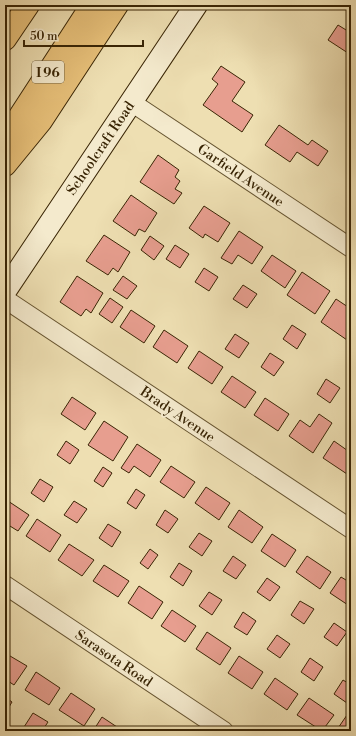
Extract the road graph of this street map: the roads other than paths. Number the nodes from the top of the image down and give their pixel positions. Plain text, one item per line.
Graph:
1 (17, 5) edge
2 (28, 5) edge
3 (92, 5) edge
4 (117, 5) edge
5 (188, 11) edge
6 (5, 36) edge
7 (5, 39) edge
8 (131, 102) junction
9 (5, 139) edge
10 (5, 165) edge
11 (351, 248) edge
12 (5, 291) edge
13 (5, 299) edge
14 (351, 529) edge
15 (5, 585) edge
16 (224, 731) edge

1 - 6 highway
2 - 7 highway
3 - 9 highway, I 96
4 - 10 highway
5 - 8 main road, Schoolcraft Road
8 - 11 street, Garfield Avenue
8 - 12 main road, Schoolcraft Road
13 - 14 street, Brady Avenue
15 - 16 street, Sarasota Road

